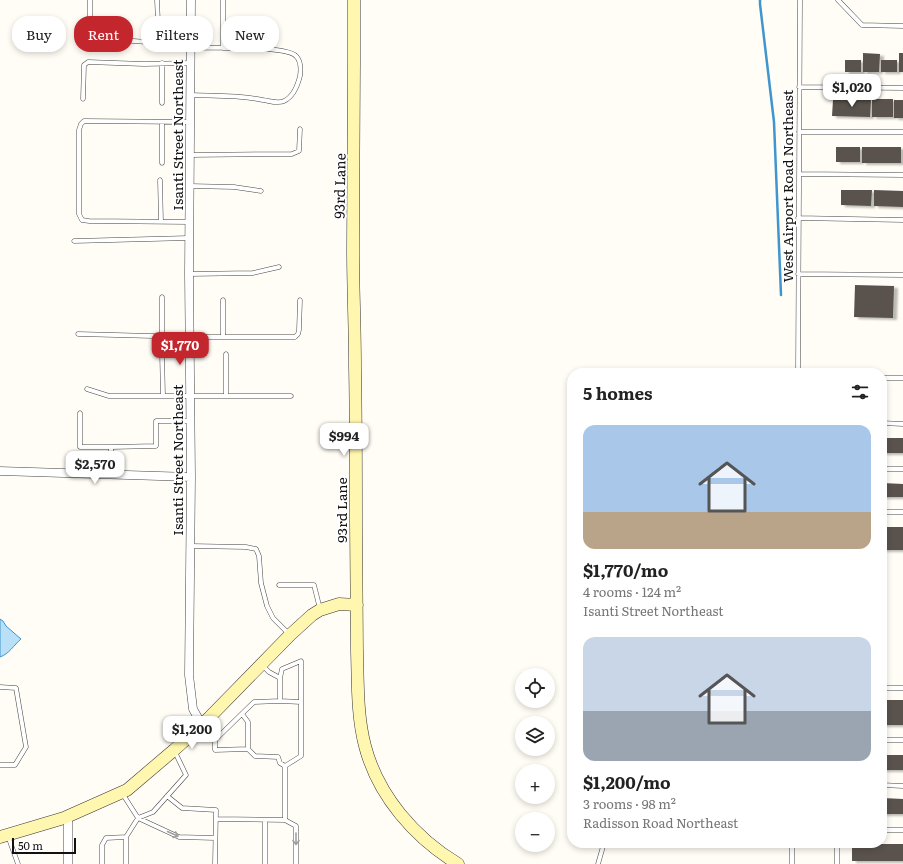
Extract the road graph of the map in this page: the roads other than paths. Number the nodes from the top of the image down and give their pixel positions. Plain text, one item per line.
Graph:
1 (90, 0) edge
2 (157, 0) edge
3 (191, 0) edge
4 (223, 0) edge
5 (354, 0) edge
6 (800, 0) edge
7 (838, 0) edge
8 (158, 16) edge
9 (191, 16) edge
10 (223, 16) edge
11 (903, 26) edge
12 (141, 42) edge
13 (279, 50) edge
14 (191, 52) edge
15 (162, 63) junction
16 (191, 63) junction
17 (799, 87) junction
18 (903, 88) edge
19 (190, 95) junction
20 (83, 98) dead end
21 (162, 103) dead end
22 (162, 122) junction
23 (190, 122) junction
24 (300, 129) dead end
25 (799, 132) junction
26 (903, 132) edge
27 (190, 155) junction
28 (162, 163) dead end
29 (798, 174) junction
30 (903, 175) edge
31 (160, 180) dead end
32 (190, 186) junction
33 (261, 191) dead end
34 (798, 218) junction
35 (903, 220) edge
36 (161, 222) junction
37 (190, 222) junction
38 (190, 238) junction
39 (74, 241) dead end
40 (279, 267) dead end
41 (189, 274) junction
42 (798, 274) junction
43 (903, 275) edge
44 (162, 297) dead end
45 (223, 300) dead end
46 (300, 300) dead end
47 (78, 334) dead end
48 (162, 336) junction
49 (190, 337) junction
50 (223, 337) junction
51 (162, 353) dead end
52 (226, 354) dead end
53 (798, 368) edge
54 (887, 378) edge
55 (903, 378) edge
56 (87, 389) dead end
57 (163, 396) junction
58 (190, 396) junction
59 (226, 396) junction
60 (291, 396) dead end
61 (80, 413) dead end
62 (190, 421) junction
63 (887, 423) edge
64 (903, 424) edge
65 (111, 447) junction
66 (887, 469) edge
67 (903, 469) edge
68 (0, 471) edge
69 (111, 475) junction
70 (191, 477) junction
71 (887, 512) edge
72 (903, 512) edge
73 (191, 546) junction
74 (279, 585) dead end
75 (356, 605) junction
76 (320, 610) junction
77 (290, 635) junction
78 (261, 664) junction
79 (280, 678) junction
80 (0, 687) edge
81 (887, 688) edge
82 (903, 688) edge
83 (280, 701) junction
84 (301, 702) junction
85 (242, 714) junction
86 (202, 725) junction
87 (887, 740) edge
88 (903, 740) edge
89 (248, 749) junction
90 (174, 750) junction
91 (0, 765) edge
92 (285, 766) junction
93 (887, 785) edge
94 (903, 786) edge
95 (122, 792) junction
96 (167, 796) junction
97 (68, 816) junction
98 (138, 818) junction
99 (216, 819) junction
100 (266, 820) junction
101 (285, 820) junction
102 (887, 830) edge
103 (903, 830) edge
104 (3, 836) edge
105 (126, 837) junction
106 (215, 838) junction
107 (603, 848) edge
108 (792, 848) edge
109 (837, 848) edge
110 (18, 864) edge
111 (68, 864) edge
112 (102, 864) edge
113 (126, 864) edge
114 (215, 864) edge
115 (265, 864) edge
116 (296, 864) edge
117 (458, 864) edge
118 (598, 864) edge
119 (792, 864) edge
120 (837, 864) edge

1 - 12 lane
2 - 8 lane
3 - 9 street, Isanti Street Northeast
4 - 10 lane
5 - 75 street, 93rd Lane
6 - 17 lane, West Airport Road Northeast
7 - 11 lane
13 - 19 lane
14 - 16 street, Isanti Street Northeast
15 - 16 lane
15 - 20 lane
15 - 21 lane
16 - 19 street, Isanti Street Northeast
17 - 18 lane
17 - 25 lane, West Airport Road Northeast
19 - 23 street, Isanti Street Northeast
22 - 23 lane
22 - 28 lane
22 - 36 lane
23 - 27 street, Isanti Street Northeast
24 - 27 lane
25 - 26 lane
25 - 29 lane, West Airport Road Northeast
27 - 32 street, Isanti Street Northeast
29 - 30 lane
29 - 34 lane, West Airport Road Northeast
31 - 36 lane
32 - 33 lane
32 - 37 street, Isanti Street Northeast
34 - 35 lane
34 - 42 lane, West Airport Road Northeast
36 - 37 lane
37 - 38 street, Isanti Street Northeast
38 - 39 lane
38 - 41 street, Isanti Street Northeast
40 - 41 lane
41 - 49 street, Isanti Street Northeast
42 - 43 lane
42 - 53 lane, West Airport Road Northeast
44 - 48 lane
45 - 50 lane
46 - 50 lane
47 - 48 lane
48 - 49 lane
49 - 50 lane
49 - 58 street, Isanti Street Northeast
51 - 57 lane
52 - 59 lane
54 - 55 lane
56 - 57 lane
57 - 58 lane
58 - 59 lane
58 - 62 street, Isanti Street Northeast
59 - 60 lane
61 - 65 lane
62 - 65 lane
62 - 70 street, Isanti Street Northeast
63 - 64 lane
65 - 69 lane
66 - 67 lane
68 - 69 street
69 - 70 street
70 - 73 street, Isanti Street Northeast
71 - 72 lane
73 - 77 lane
73 - 86 street, Isanti Street Northeast
74 - 76 lane
75 - 76 street
75 - 117 street, 93rd Lane
76 - 77 street
77 - 78 street
78 - 79 lane
78 - 86 street
79 - 83 lane
79 - 84 lane
80 - 91 lane
81 - 82 lane
83 - 84 lane
83 - 85 lane
84 - 92 lane
85 - 89 lane
85 - 89 lane
86 - 90 street
87 - 88 lane
89 - 92 lane
90 - 95 street
90 - 96 lane
92 - 101 lane
93 - 94 lane
95 - 97 street
95 - 98 lane
96 - 98 lane
96 - 99 lane
97 - 104 street
97 - 111 street
98 - 105 lane
98 -> 106 lane
99 - 100 lane
99 - 106 lane
100 - 101 lane
100 - 115 lane
101 -> 116 lane
102 - 103 lane
104 - 110 lane
105 - 112 lane
105 - 113 lane
106 - 114 lane
107 - 118 lane
108 - 119 lane
109 - 120 lane

